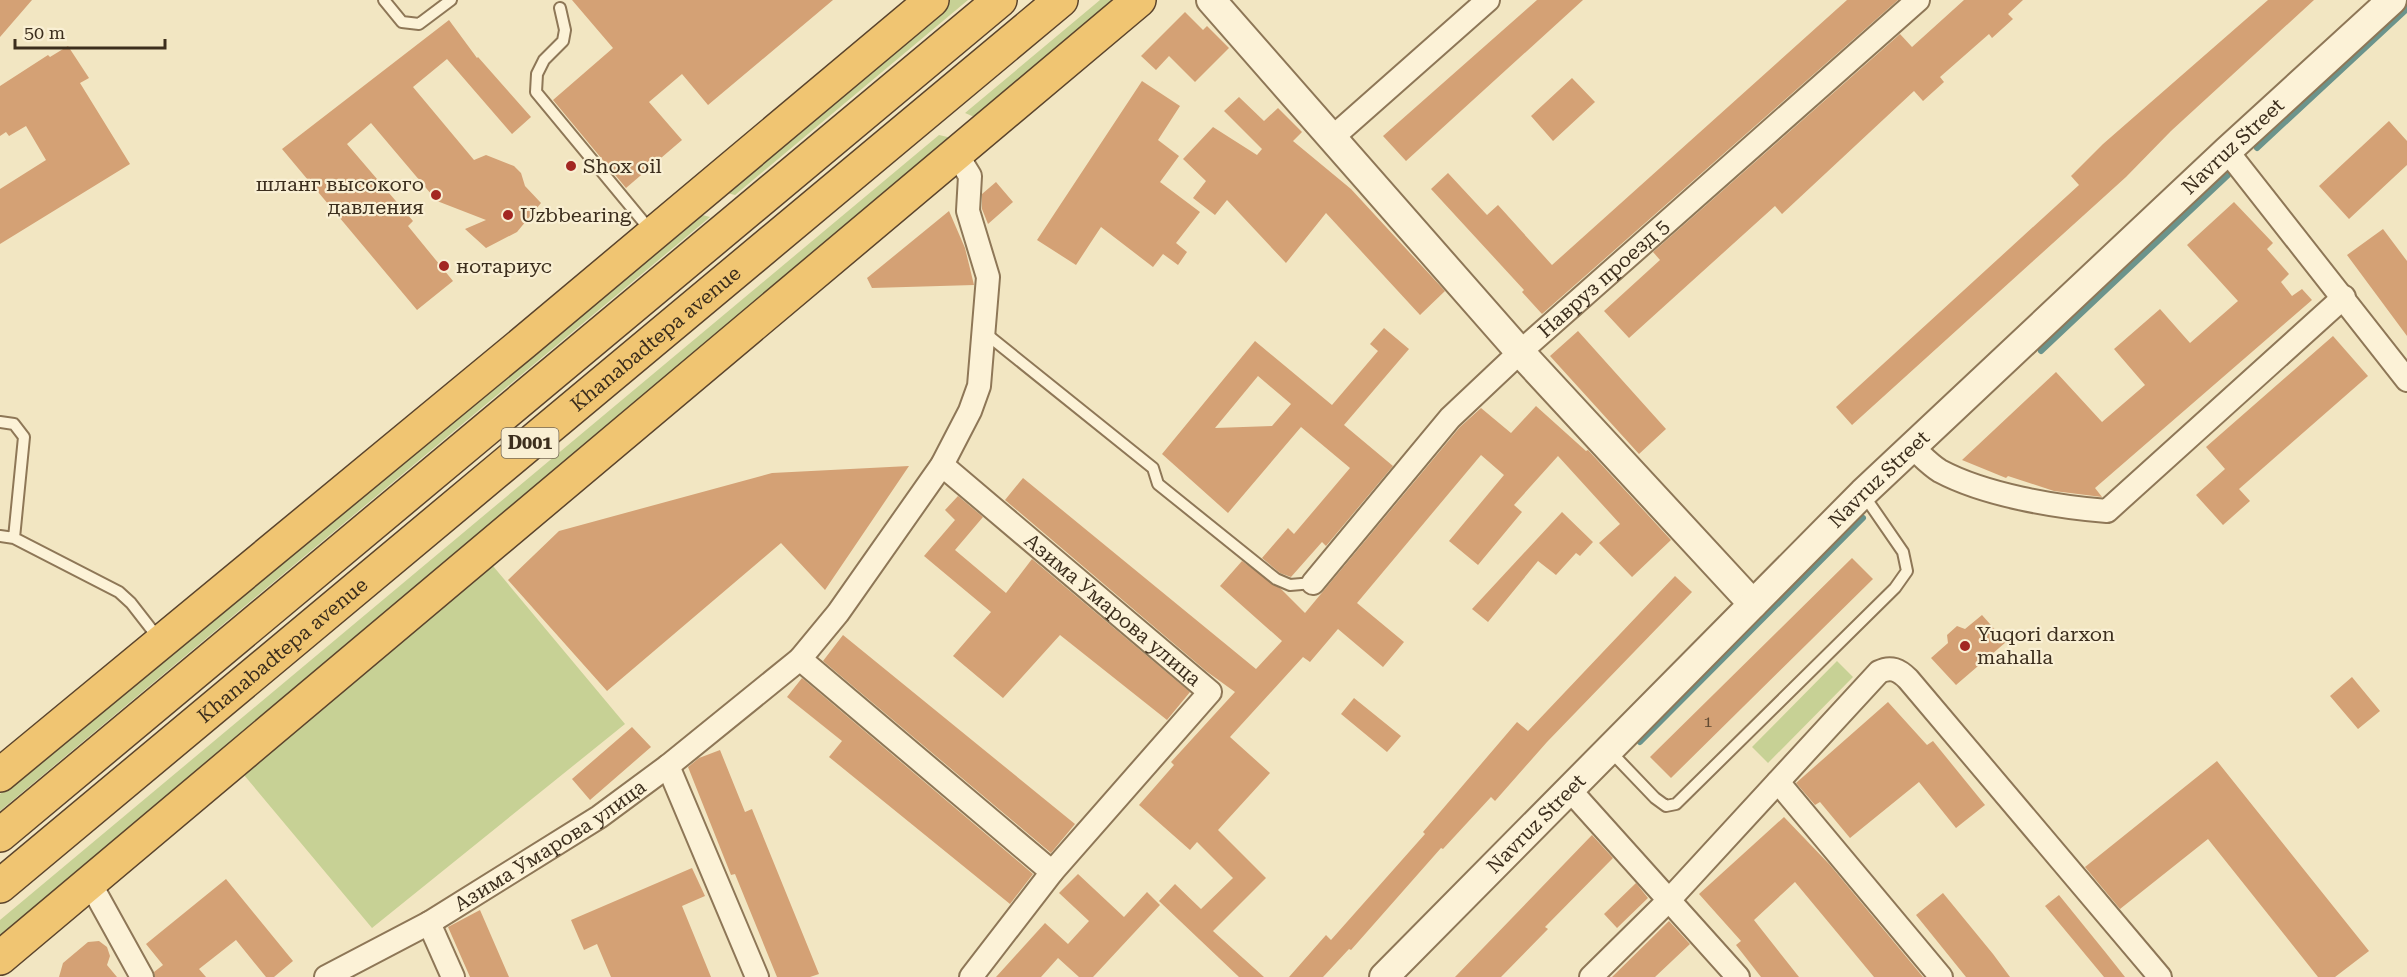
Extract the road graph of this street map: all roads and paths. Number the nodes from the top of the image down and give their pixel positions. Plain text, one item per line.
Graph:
1 (385, 0) edge
2 (451, 0) edge
3 (932, 0) edge
4 (1000, 0) edge
5 (1061, 0) edge
6 (1139, 0) edge
7 (1211, 0) edge
8 (1488, 0) edge
9 (1918, 0) edge
10 (2392, 0) edge
11 (560, 8) dead end
12 (915, 122) junction
13 (986, 129) junction
14 (1333, 137) junction
15 (2227, 151) junction
16 (956, 153) junction
17 (759, 201) junction
18 (685, 207) junction
19 (654, 233) junction
20 (2344, 297) junction
21 (985, 333) junction
22 (1520, 352) junction
23 (2407, 381) edge
24 (0, 422) edge
25 (1912, 447) junction
26 (942, 465) junction
27 (1863, 493) junction
28 (0, 536) edge
29 (14, 538) junction
30 (1313, 583) joint
31 (1753, 604) junction
32 (160, 642) junction
33 (800, 659) junction
34 (1608, 749) junction
35 (668, 766) junction
36 (0, 776) edge
37 (1778, 782) junction
38 (1569, 789) junction
39 (0, 835) edge
40 (1052, 872) junction
41 (90, 883) junction
42 (0, 886) edge
43 (1670, 899) junction
44 (429, 923) junction
45 (0, 958) edge
46 (142, 977) edge
47 (326, 977) edge
48 (453, 977) edge
49 (757, 977) edge
50 (971, 977) edge
51 (1384, 977) edge
52 (1591, 977) edge
53 (1738, 977) edge
54 (1941, 977) edge
55 (2160, 977) edge

1 - 2 lane
3 - 18 highway
4 - 17 highway, Khanabadtepa avenue / D001
5 - 12 highway, Khanabadtepa avenue / D001
6 - 13 highway
7 - 14 street
8 - 14 street
9 - 22 street, Навруз проезд 5
10 - 15 street, Navruz Street
11 - 19 lane
12 - 13 highway
12 - 42 highway, Khanabadtepa avenue / D001
13 - 16 highway
14 - 22 street
15 - 20 street
15 - 25 street, Navruz Street
16 - 21 street, Азима Умарова улица
16 - 41 highway
17 - 18 highway
17 - 39 highway, Khanabadtepa avenue / D001
18 - 19 highway
19 - 32 highway
20 - 23 street
20 - 25 street
21 - 26 street, Азима Умарова улица
21 - 30 lane
22 - 30 street, Навруз проезд 5
22 - 31 street
24 - 29 lane
25 - 27 street, Navruz Street
26 - 33 street, Азима Умарова улица
26 - 40 street, Азима Умарова улица
27 - 31 street, Navruz Street
27 - 34 lane
28 - 29 lane
29 - 32 lane
31 - 34 street, Navruz Street
32 - 36 highway
33 - 35 street, Азима Умарова улица
33 - 40 street
34 - 38 street, Navruz Street
35 - 44 street, Азима Умарова улица
35 - 49 street, Азима Умарова улица
37 - 43 street
37 - 54 street
37 - 55 street
38 - 43 street
38 - 51 street, Navruz Street
40 - 50 street, Азима Умарова улица
41 - 45 highway
41 - 46 street
43 - 52 street
43 - 53 street
44 - 47 street, Азима Умарова улица
44 - 48 street

